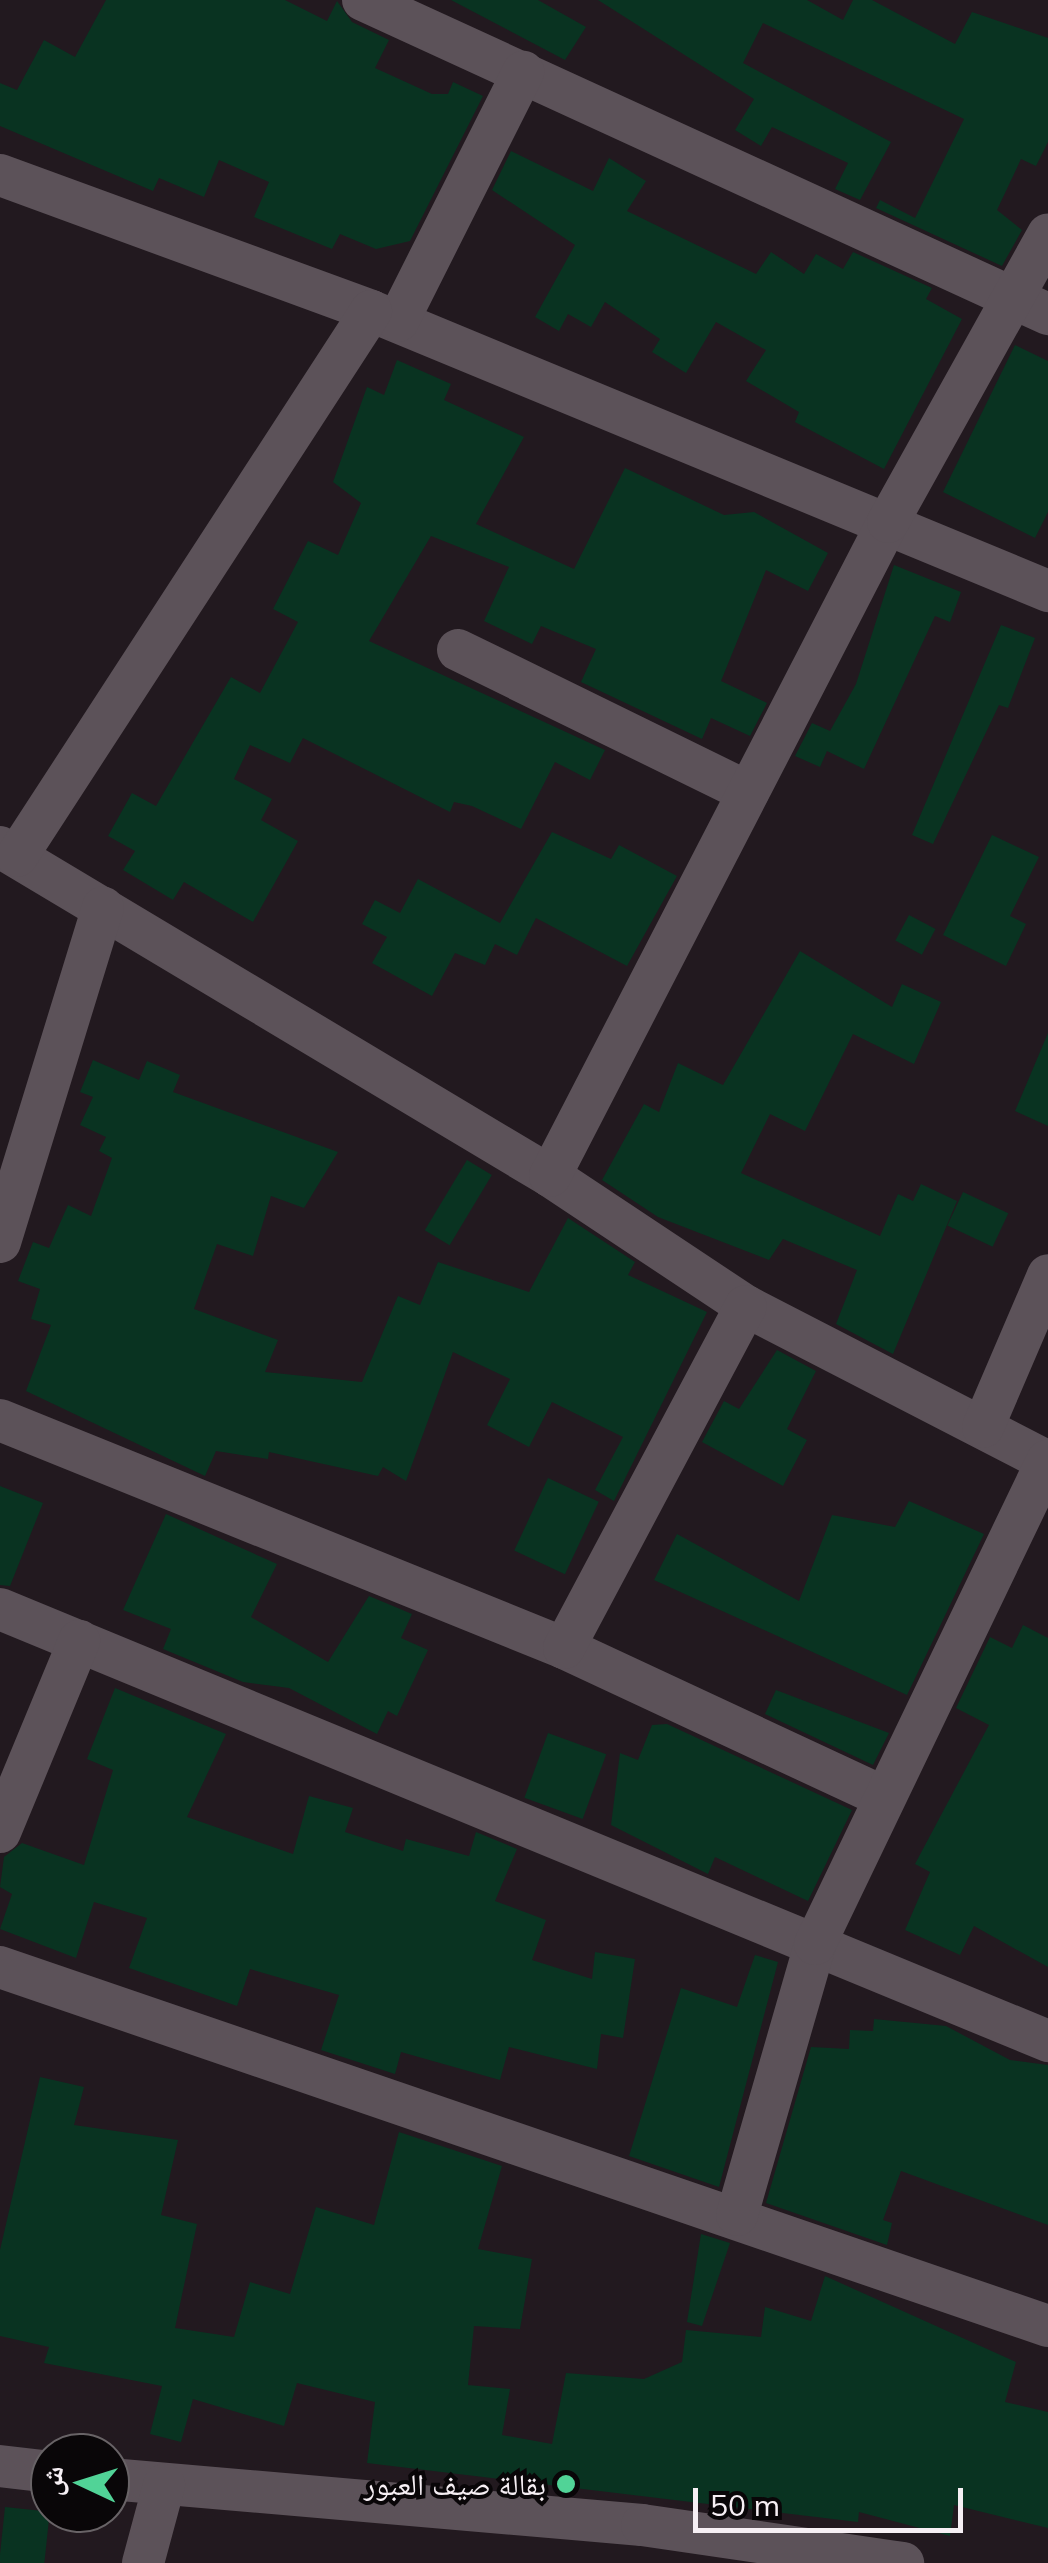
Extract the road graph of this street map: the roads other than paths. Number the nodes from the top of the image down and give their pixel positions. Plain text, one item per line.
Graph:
1 (364, 0) edge
2 (522, 72) junction
3 (0, 175) edge
4 (1048, 235) edge
5 (1031, 304) edge
6 (385, 316) junction
7 (888, 522) junction
8 (1048, 591) edge
9 (458, 650) dead end
10 (748, 792) junction
11 (8, 851) edge
12 (103, 908) junction
13 (550, 1176) junction
14 (0, 1242) edge
15 (1048, 1276) edge
16 (746, 1306) junction
17 (0, 1420) edge
18 (983, 1427) junction
19 (1048, 1461) edge
20 (0, 1609) edge
21 (79, 1642) junction
22 (564, 1648) junction
23 (879, 1795) junction
24 (0, 1832) edge
25 (815, 1944) junction
26 (0, 1966) edge
27 (1048, 2041) edge
28 (737, 2215) junction
29 (1048, 2326) edge
30 (0, 2466) edge
31 (30, 2470) edge
32 (130, 2481) edge
33 (164, 2485) junction
34 (638, 2544) edge
35 (143, 2563) edge
36 (903, 2563) edge

1 - 2 street
2 - 5 street
2 - 6 street
3 - 6 street
4 - 5 street
5 - 7 street
6 - 7 street
6 - 11 street
7 - 8 street
7 - 10 street
9 - 10 street
10 - 13 street
11 - 12 street
12 - 13 street
12 - 14 street
13 - 16 street
15 - 18 street
16 - 18 street
16 - 22 street
17 - 22 street
18 - 19 street
19 - 23 street
20 - 21 street
21 - 24 street
21 - 25 street
22 - 23 street
23 - 25 street
25 - 27 street
25 - 28 street
26 - 28 street
28 - 29 street
30 - 31 street
32 - 33 street
33 - 34 street
33 - 35 street
34 - 36 street

